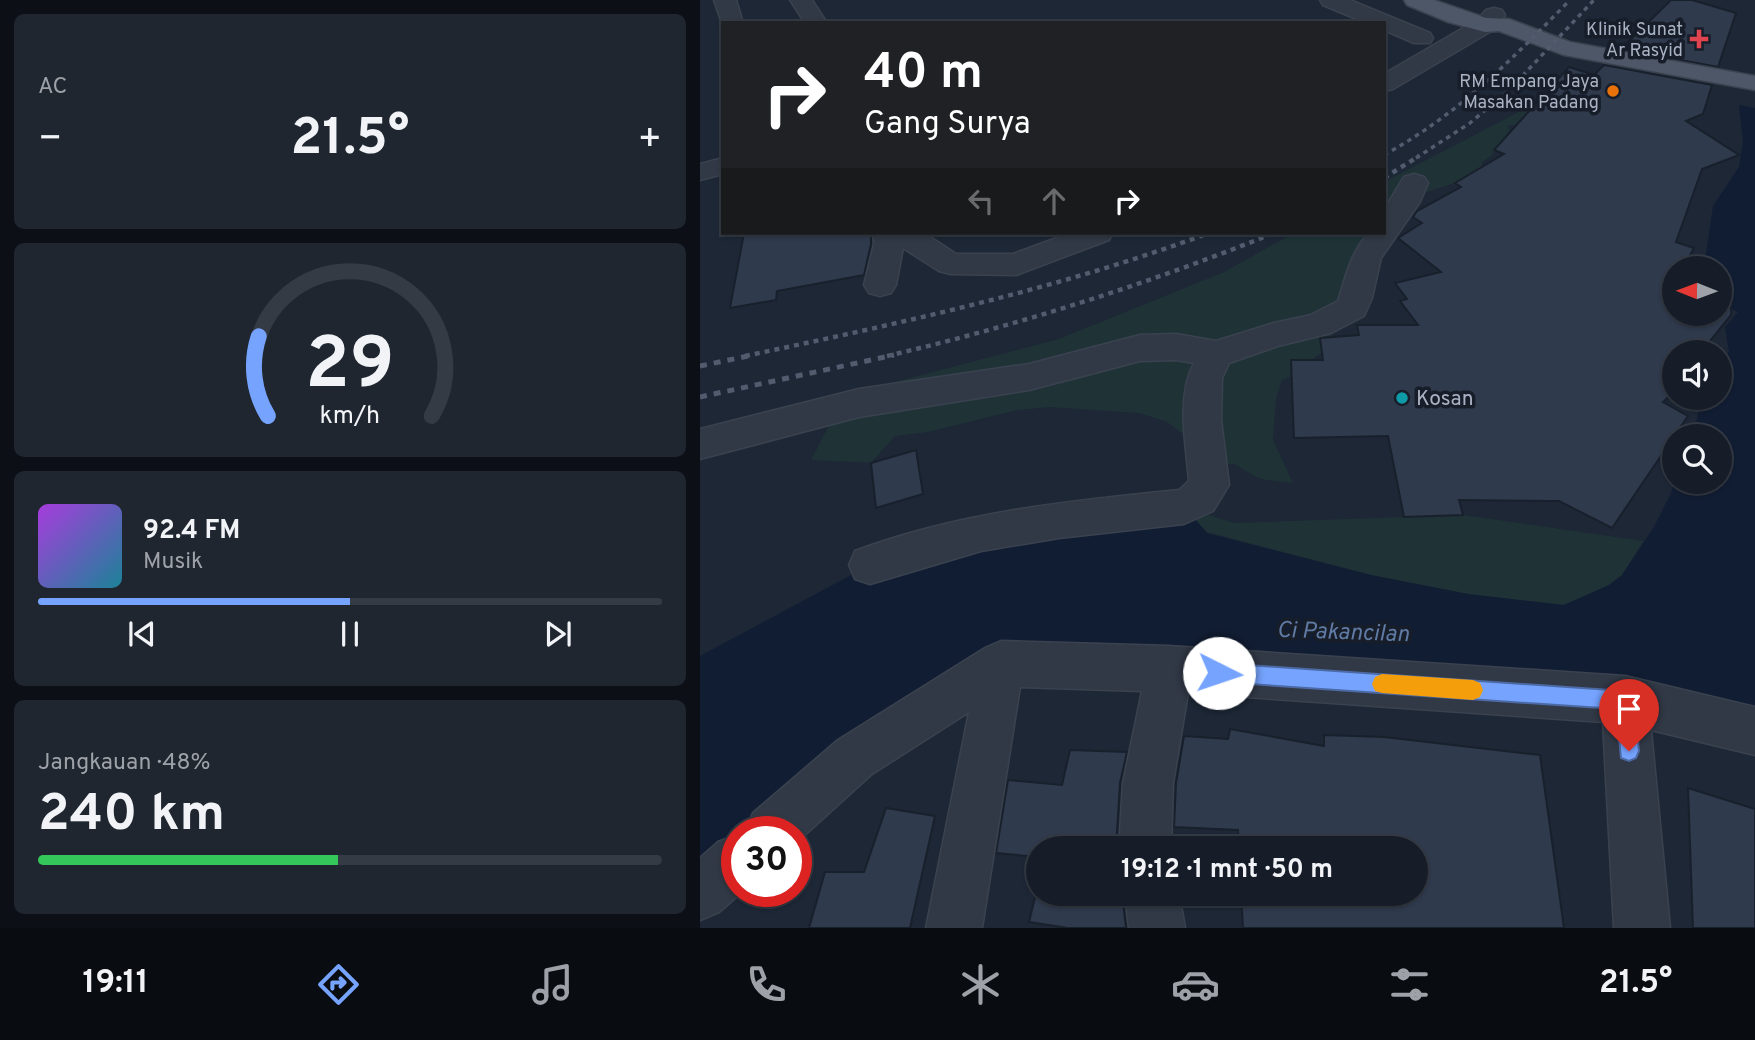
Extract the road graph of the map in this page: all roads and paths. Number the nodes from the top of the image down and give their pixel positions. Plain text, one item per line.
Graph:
1 (725, 0) edge
2 (801, 0) edge
3 (818, 0) edge
4 (1331, 0) edge
5 (1415, 0) edge
6 (1468, 0) edge
7 (1441, 11) junction
8 (731, 21) edge
9 (815, 21) edge
10 (831, 21) edge
11 (1382, 21) edge
12 (1493, 21) junction
13 (1386, 23) edge
14 (1386, 83) edge
15 (1755, 83) edge
16 (721, 167) edge
17 (700, 172) edge
18 (1414, 183) dead end
19 (1386, 227) edge
20 (888, 235) edge
21 (907, 235) edge
22 (1093, 235) edge
23 (1380, 235) edge
24 (880, 285) dead end
25 (1216, 354) junction
26 (700, 444) edge
27 (870, 565) dead end
28 (1001, 664) junction
29 (1169, 669) junction
30 (1625, 700) junction
31 (1755, 731) edge
32 (788, 816) edge
33 (1144, 836) edge
34 (721, 875) edge
35 (700, 893) edge
36 (1154, 906) edge
37 (954, 928) edge
38 (1157, 928) edge
39 (1642, 928) edge

1 - 8 street
2 - 9 street
3 - 10 street
4 - 11 street
5 - 7 main road
6 - 12 main road
7 - 12 main road
7 - 13 street
12 - 14 street
12 - 15 main road
16 - 17 street
18 - 19 street
20 - 24 street
21 - 22 street
23 - 25 street
25 - 26 street
25 - 27 street
28 - 29 street
28 - 32 street
28 - 37 street
29 - 30 street
29 - 33 street
30 - 31 street
30 - 39 street
34 - 35 street
36 - 38 street

